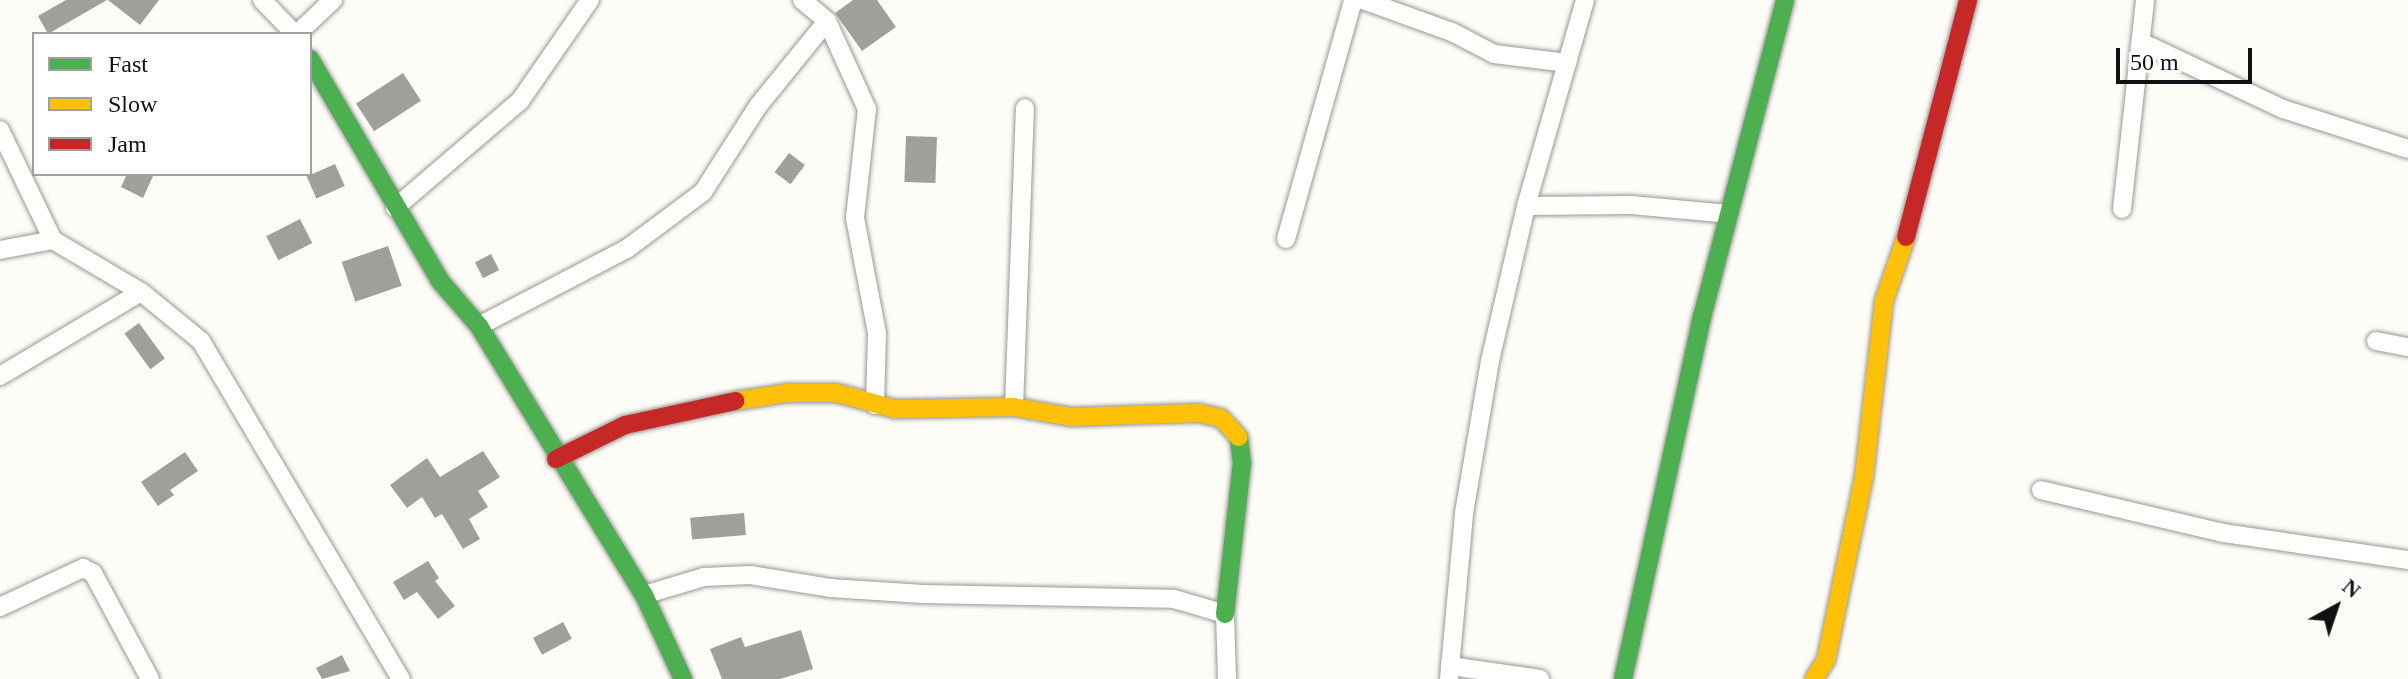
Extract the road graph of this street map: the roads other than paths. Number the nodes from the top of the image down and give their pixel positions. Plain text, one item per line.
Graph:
1 (262, 0) edge
2 (333, 0) edge
3 (590, 0) edge
4 (802, 0) edge
5 (1353, 0) edge
6 (1363, 0) edge
7 (1585, 0) edge
8 (1785, 0) edge
9 (1968, 0) edge
10 (2145, 0) edge
11 (827, 21) junction
12 (294, 32) edge
13 (298, 32) edge
14 (2141, 42) junction
15 (312, 63) edge
16 (1567, 63) junction
17 (1025, 108) dead end
18 (0, 130) edge
19 (2408, 149) edge
20 (1526, 206) junction
21 (395, 208) junction
22 (2122, 209) dead end
23 (1729, 214) junction
24 (1286, 239) dead end
25 (53, 240) junction
26 (0, 250) edge
27 (141, 292) junction
28 (479, 326) junction
29 (2376, 341) dead end
30 (2408, 347) edge
31 (0, 376) edge
32 (875, 405) junction
33 (1014, 407) junction
34 (556, 459) junction
35 (2041, 490) dead end
36 (2408, 560) edge
37 (644, 595) junction
38 (0, 607) edge
39 (1225, 614) junction
40 (1449, 673) edge
41 (150, 679) edge
42 (401, 679) edge
43 (683, 679) edge
44 (1227, 679) edge
45 (1540, 679) edge
46 (1623, 679) edge
47 (1814, 679) edge

1 - 12 street
2 - 13 street
3 - 21 street
4 - 11 street
5 - 24 street
6 - 16 street
7 - 16 street
8 - 23 street
9 - 47 street
10 - 14 street
11 - 28 street
11 - 32 street
14 - 19 street
14 - 22 street
15 - 21 street
16 - 20 street
17 - 33 street
18 - 25 street
20 - 23 street
20 - 40 street
21 - 28 street
23 - 46 street
25 - 26 street
25 - 27 street
27 - 31 street
27 - 42 street
28 - 34 street
29 - 30 street
32 - 33 street
32 - 34 street
33 - 39 street
34 - 37 street
35 - 36 street
37 - 39 street
37 - 43 street
38 - 41 street
39 - 44 street
40 - 45 street

